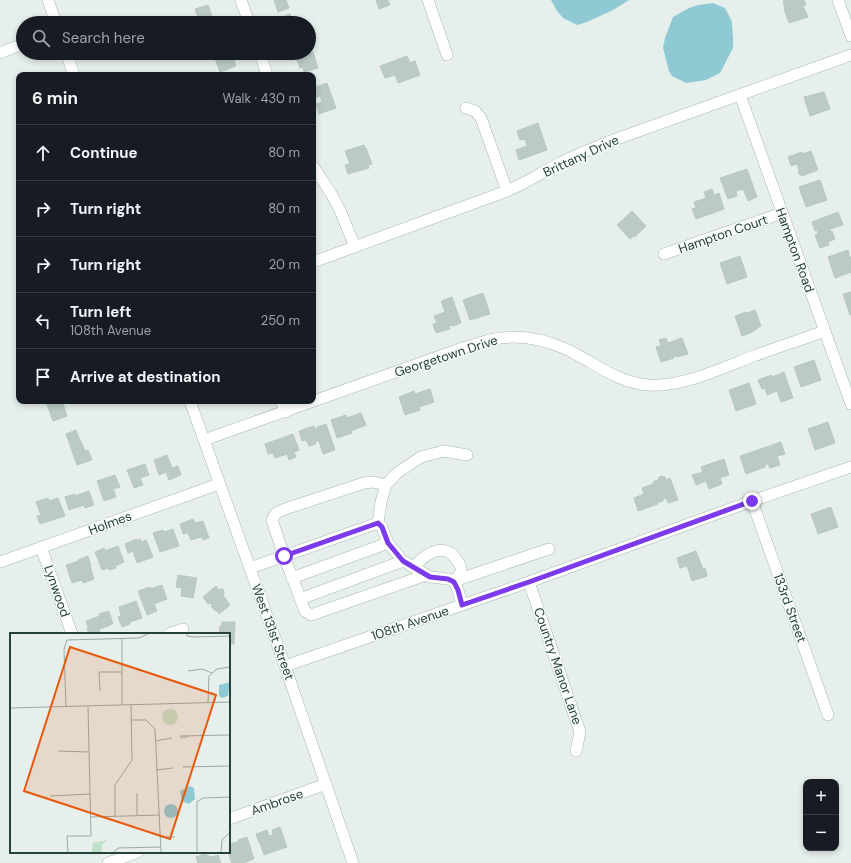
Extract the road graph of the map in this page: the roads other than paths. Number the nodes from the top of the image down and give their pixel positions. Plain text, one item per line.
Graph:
1 (48, 0) edge
2 (241, 0) edge
3 (428, 0) edge
4 (838, 0) edge
5 (54, 16) edge
6 (247, 16) edge
7 (851, 36) edge
8 (16, 46) edge
9 (0, 52) edge
10 (447, 55) dead end
11 (851, 55) edge
12 (69, 60) edge
13 (262, 60) edge
14 (73, 72) edge
15 (266, 72) edge
16 (740, 95) junction
17 (466, 108) dead end
18 (316, 171) edge
19 (508, 191) junction
20 (782, 213) junction
21 (355, 247) junction
22 (664, 254) dead end
23 (316, 261) edge
24 (825, 331) junction
25 (316, 401) edge
26 (191, 404) edge
27 (282, 404) edge
28 (308, 404) edge
29 (851, 404) edge
30 (286, 412) junction
31 (204, 440) junction
32 (467, 455) dead end
33 (851, 467) edge
34 (219, 484) junction
35 (386, 485) junction
36 (752, 501) junction
37 (378, 523) junction
38 (388, 543) junction
39 (41, 547) junction
40 (549, 549) dead end
41 (284, 556) junction
42 (403, 561) junction
43 (0, 562) edge
44 (413, 567) junction
45 (250, 568) junction
46 (426, 575) junction
47 (292, 578) junction
48 (454, 582) junction
49 (529, 582) junction
50 (300, 599) junction
51 (462, 605) junction
52 (183, 629) dead end
53 (72, 633) edge
54 (172, 633) edge
55 (285, 666) junction
56 (828, 715) dead end
57 (576, 751) dead end
58 (326, 784) junction
59 (230, 819) edge
60 (135, 853) edge
61 (108, 863) edge
62 (353, 863) edge

1 - 5 street
2 - 6 street
3 - 10 street
4 - 7 street
8 - 9 street
11 - 16 street, Brittany Drive
12 - 14 street
13 - 15 street
16 - 19 street, Brittany Drive
16 - 20 street, Hampton Road
17 - 19 street
18 - 21 street
19 - 21 street, Brittany Drive
20 - 22 street, Hampton Court
20 - 24 street, Hampton Road
21 - 23 street, Brittany Drive
24 - 25 street, Georgetown Drive
24 - 29 street, Hampton Road
26 - 31 street, West 131st Street
27 - 30 street
28 - 30 street, Georgetown Drive
30 - 31 street, Georgetown Drive
31 - 34 street, West 131st Street
32 - 35 street
33 - 36 street, 108th Avenue
34 - 39 street, Holmes
34 - 45 street, West 131st Street
35 - 37 street
35 - 41 street
36 - 49 street, 108th Avenue
36 - 56 street, 133rd Street
37 - 38 street
37 - 41 street
38 - 42 street
38 - 47 street
39 - 43 street, Holmes
39 - 53 street, Lynwood
40 - 48 street
41 - 45 street
41 - 47 street
42 - 44 street
42 - 50 street
44 - 46 street
44 - 48 street
45 - 55 street, West 131st Street
46 - 48 street
46 - 50 street
47 - 50 street
48 - 51 street
49 - 51 street, 108th Avenue
49 - 57 street, Country Manor Lane
51 - 55 street, 108th Avenue
52 - 54 street
55 - 58 street, West 131st Street
58 - 59 street, Ambrose
58 - 62 street, West 131st Street
60 - 61 street

